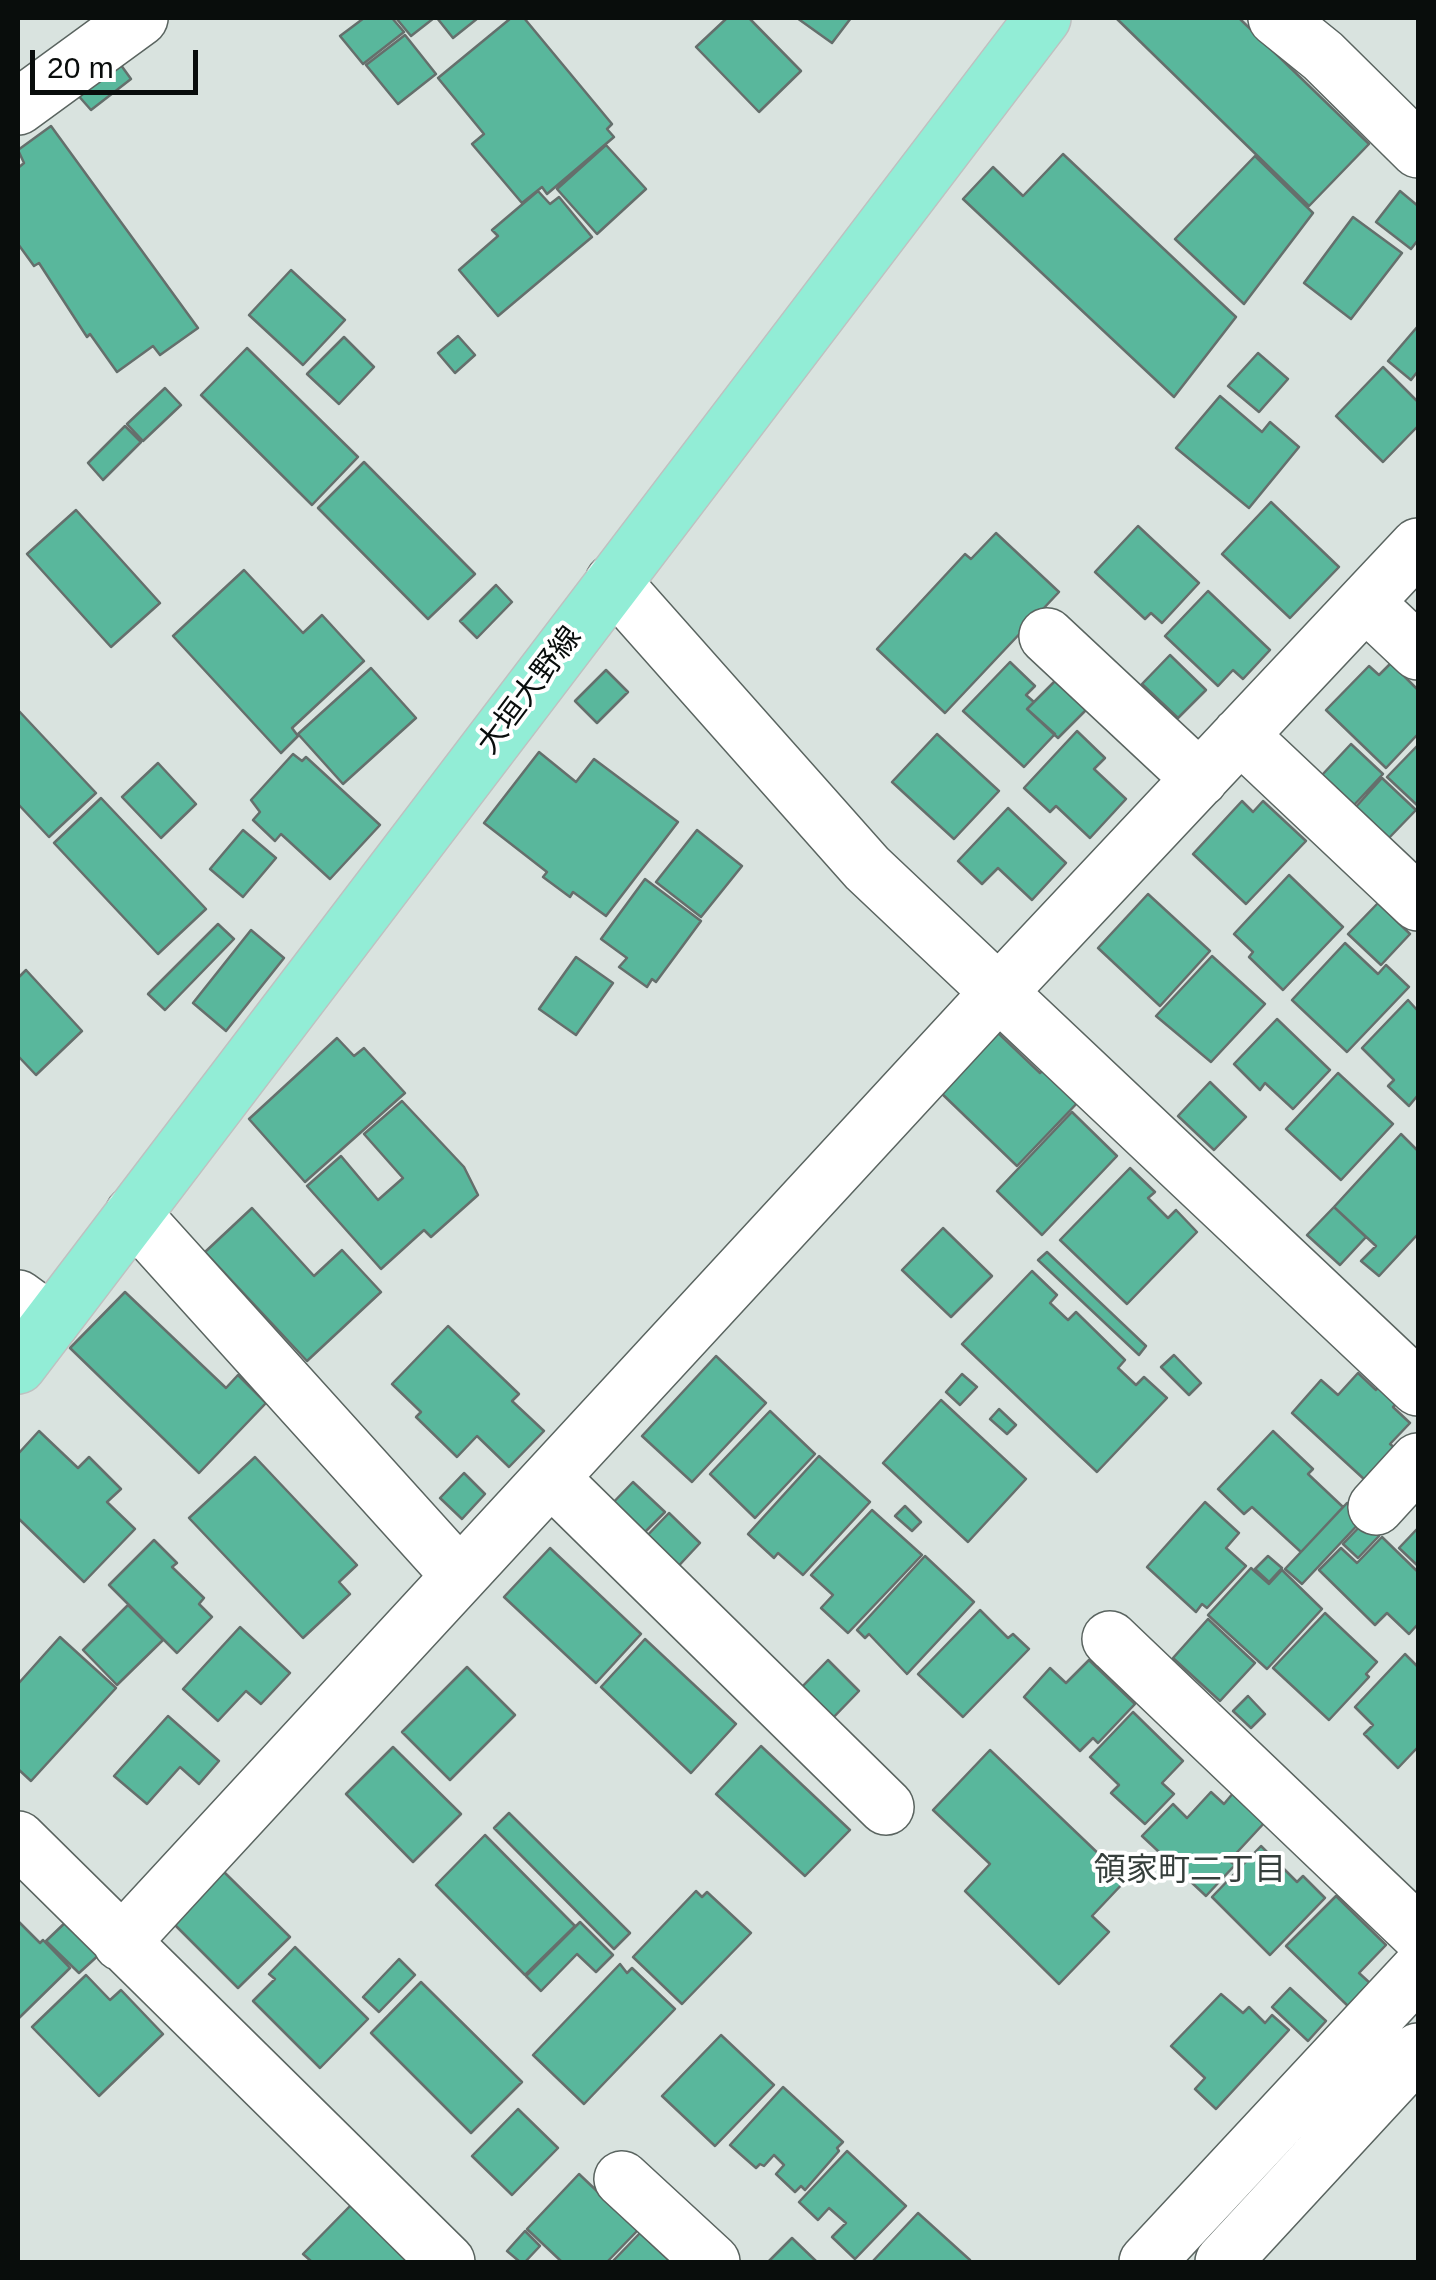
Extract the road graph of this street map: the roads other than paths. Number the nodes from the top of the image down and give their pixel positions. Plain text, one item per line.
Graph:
1 (140, 18) edge
2 (1043, 18) edge
3 (1276, 18) edge
4 (18, 107) edge
5 (1418, 150) edge
6 (1418, 546) edge
7 (613, 582) junction
8 (1366, 603) junction
9 (1047, 636) dead end
10 (1418, 652) edge
11 (1240, 735) junction
12 (1200, 779) junction
13 (1418, 903) edge
14 (998, 993) junction
15 (133, 1214) junction
16 (34, 1310) edge
17 (18, 1366) edge
18 (1418, 1388) edge
19 (1418, 1461) edge
20 (551, 1478) junction
21 (1376, 1508) dead end
22 (460, 1576) junction
23 (1116, 1645) dead end
24 (886, 1807) dead end
25 (18, 1839) edge
26 (1418, 1933) edge
27 (121, 1943) junction
28 (1418, 1971) edge
29 (1418, 2051) edge
30 (622, 2179) dead end
31 (447, 2262) edge
32 (712, 2262) edge
33 (1146, 2262) edge
34 (1223, 2262) edge

1 - 4 street
2 - 7 main road, 大垣大野線
3 - 5 street
6 - 8 street
7 - 14 street
7 - 15 main road, 大垣大野線
8 - 10 street
8 - 11 street
9 - 12 street
11 - 12 street
11 - 13 street
12 - 14 street
14 - 18 street
14 - 20 street
15 - 16 main road, 大垣大野線
15 - 22 street
16 - 17 main road, 大垣大野線
19 - 21 street
20 - 22 street
20 - 24 street
22 - 27 street
23 - 26 street
25 - 27 street
27 - 31 street
28 - 33 street
29 - 34 street
30 - 32 street

